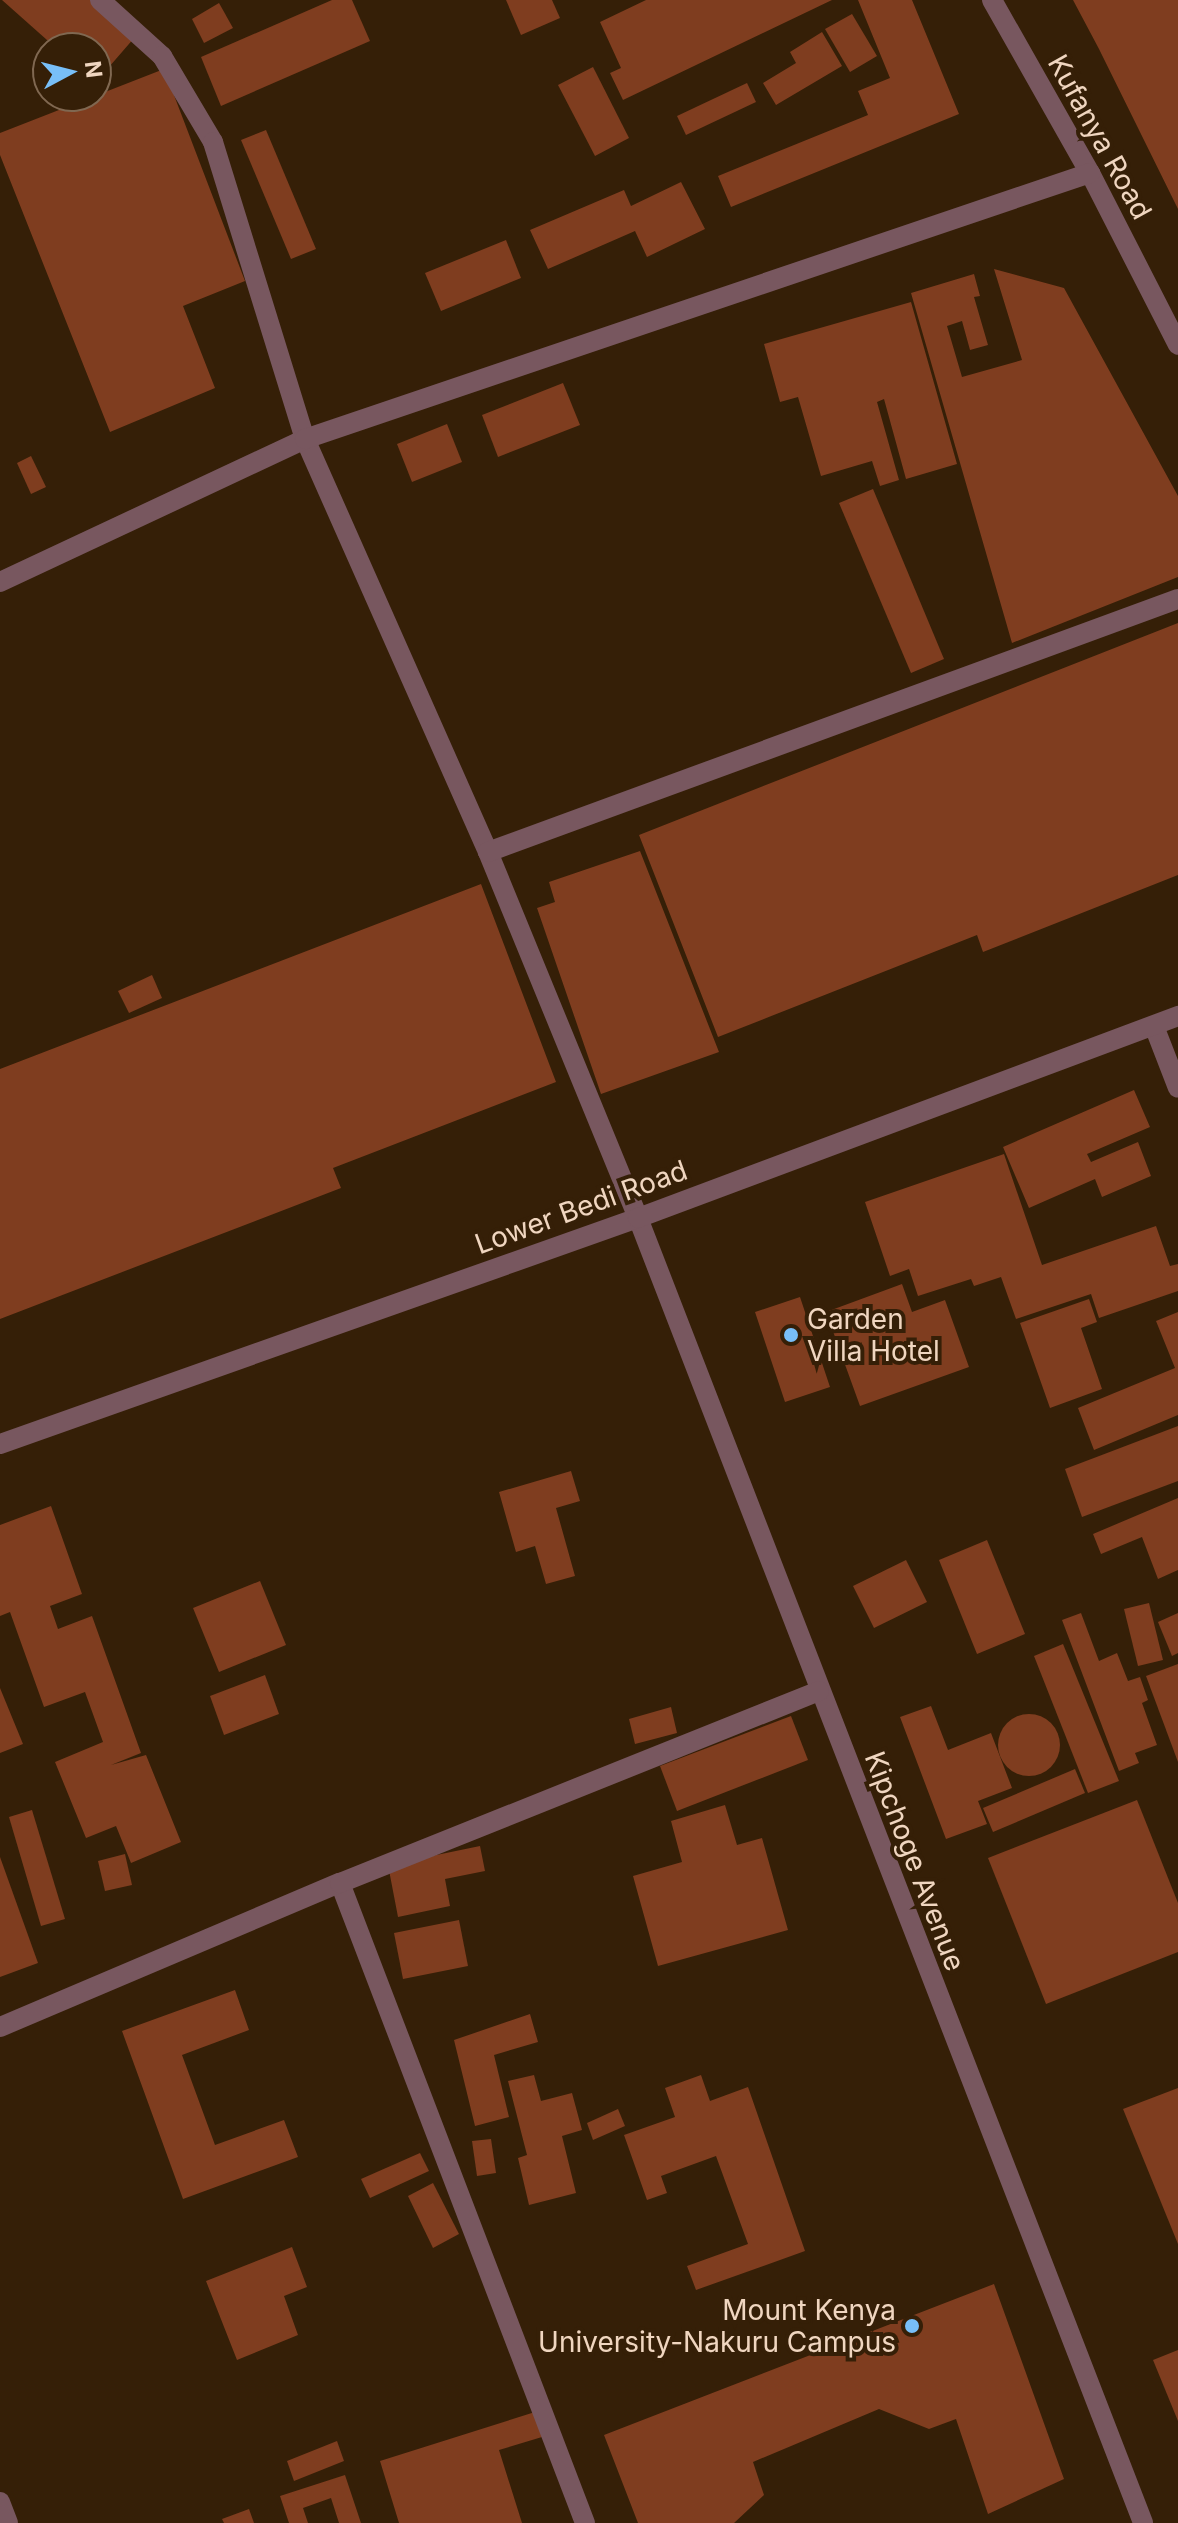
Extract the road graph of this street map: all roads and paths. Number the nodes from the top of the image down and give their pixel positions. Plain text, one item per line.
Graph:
1 (100, 0) edge
2 (992, 0) edge
3 (1090, 173) junction
4 (1178, 345) edge
5 (305, 439) junction
6 (0, 582) edge
7 (1178, 599) edge
8 (488, 852) junction
9 (1178, 1016) edge
10 (1154, 1026) junction
11 (1178, 1088) edge
12 (638, 1218) junction
13 (0, 1444) edge
14 (819, 1691) junction
15 (340, 1883) junction
16 (0, 2027) edge
17 (0, 2502) edge
18 (8, 2523) edge
19 (585, 2523) edge
20 (1143, 2523) edge

1 - 5 street, Kipchoge Avenue
2 - 3 street, Kufanya Road
3 - 4 street, Kufanya Road
3 - 5 street
5 - 6 street
5 - 8 street, Kipchoge Avenue
7 - 8 street
8 - 12 street, Kipchoge Avenue
9 - 10 street, Lower Bedi Road
10 - 11 street
10 - 12 street, Lower Bedi Road
12 - 13 street, Lower Bedi Road
12 - 14 street, Kipchoge Avenue
14 - 15 street
14 - 20 street, Kipchoge Avenue
15 - 16 street
15 - 19 street
17 - 18 street

